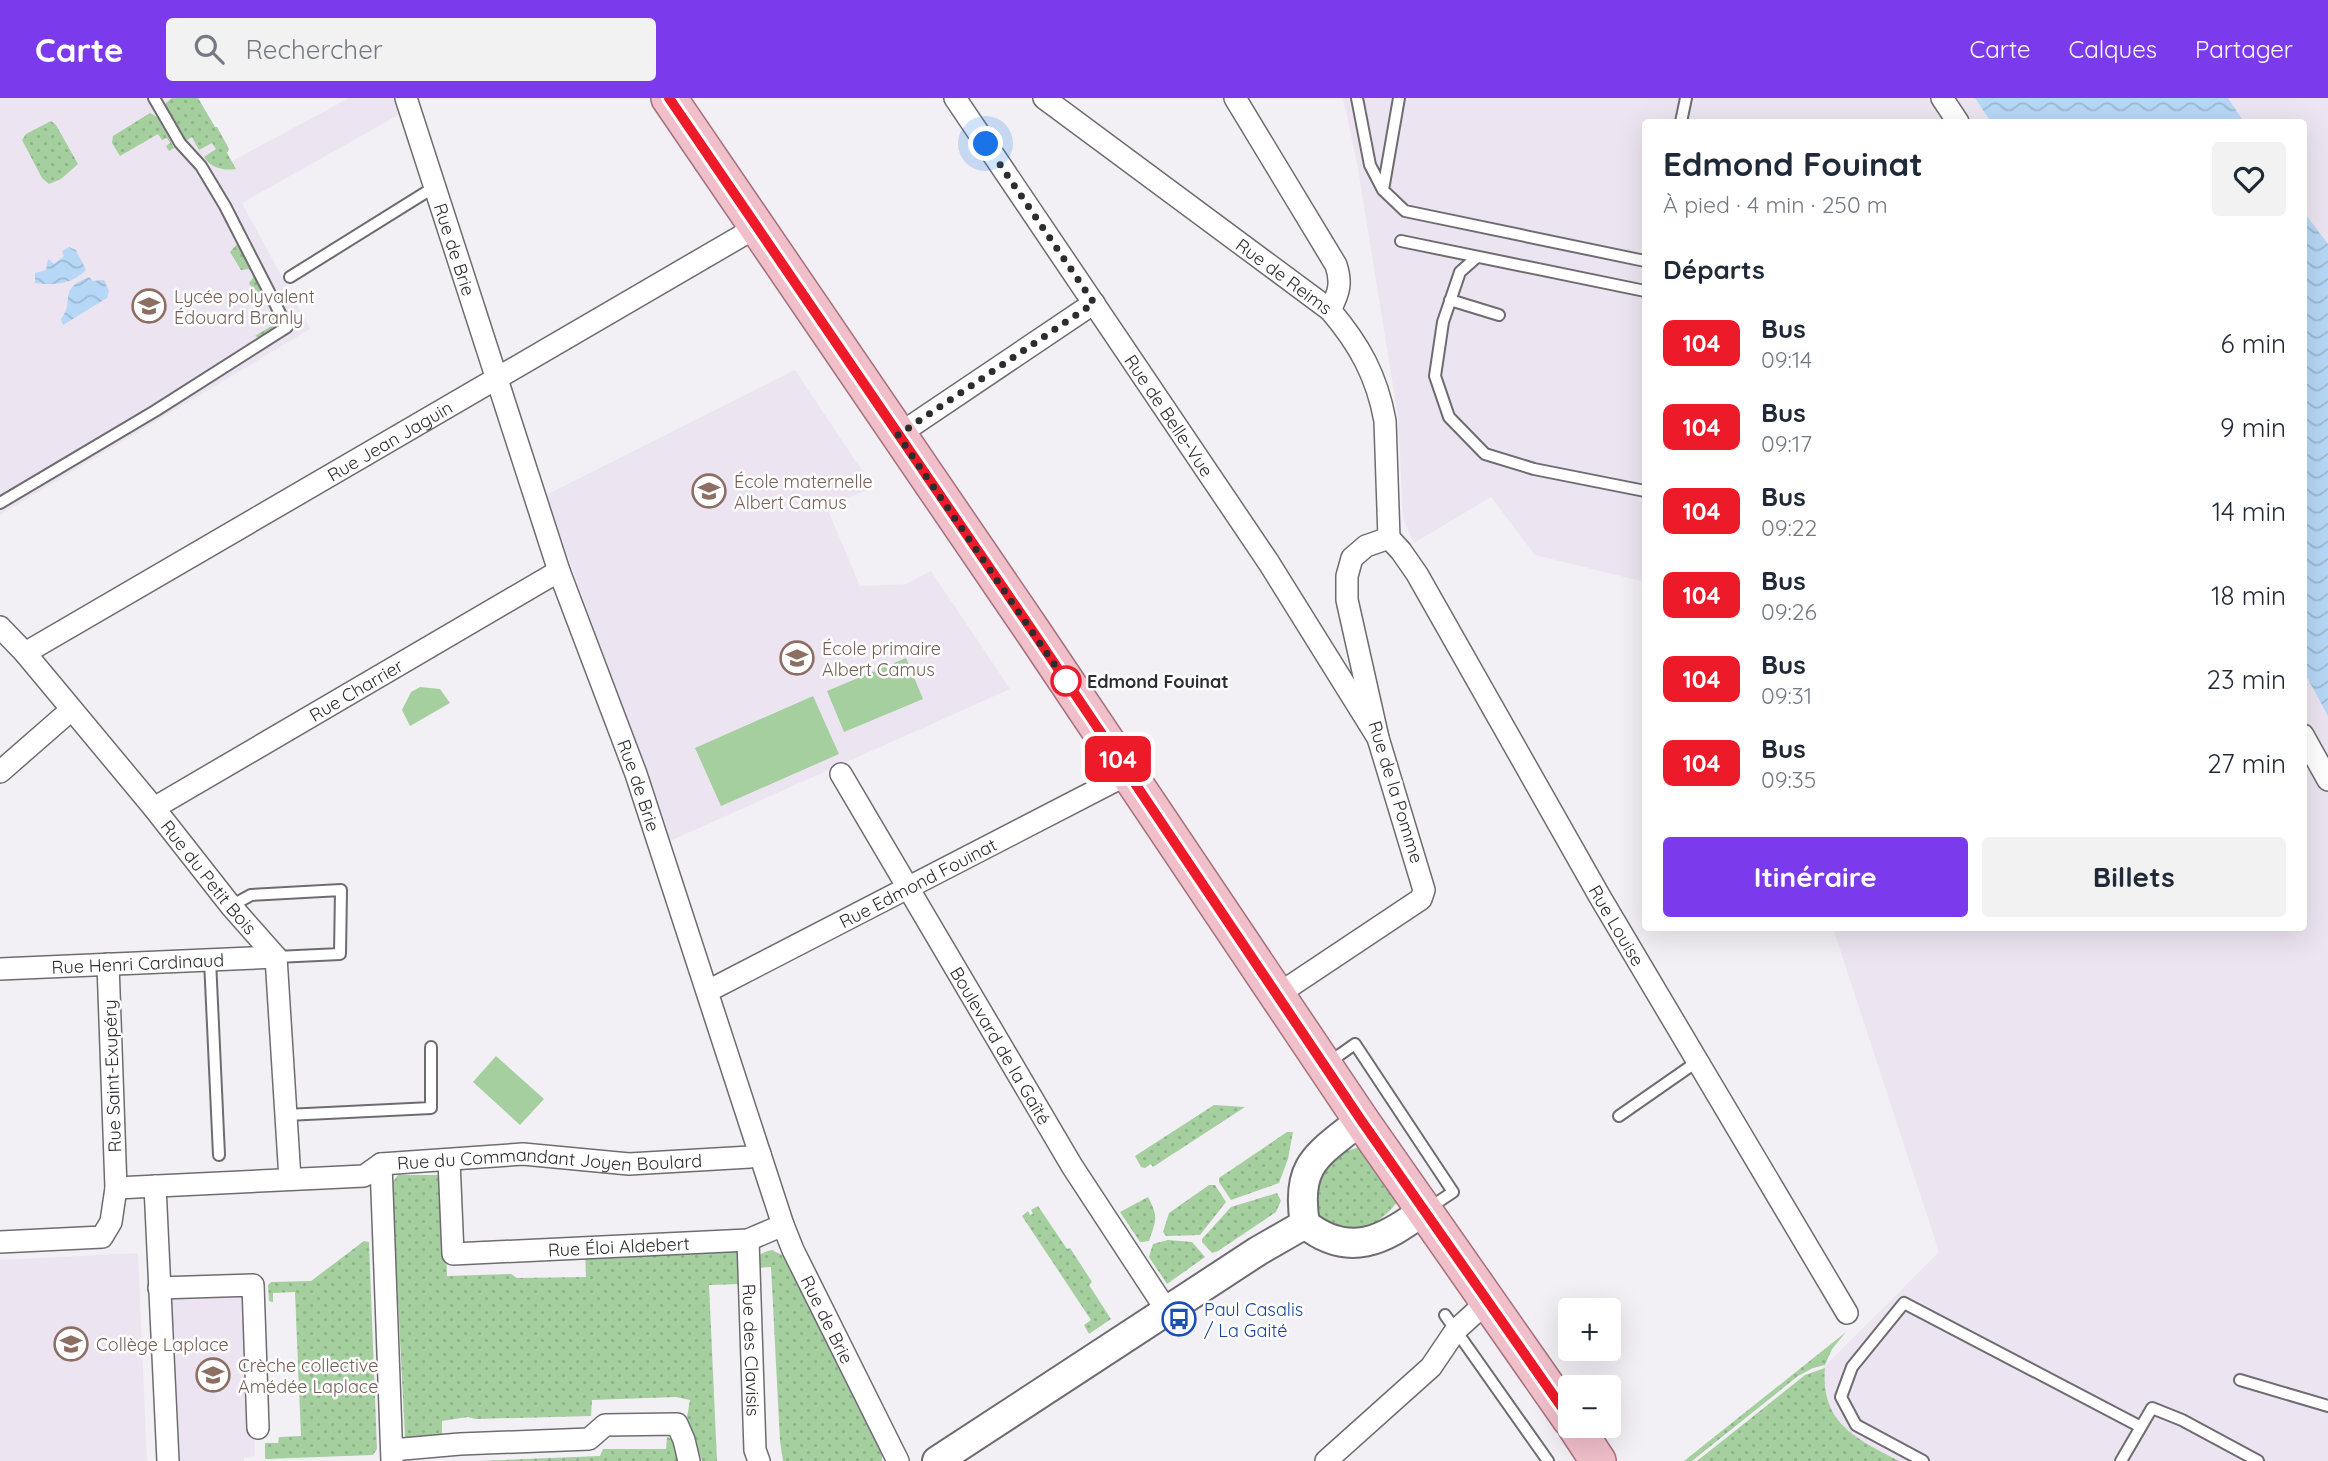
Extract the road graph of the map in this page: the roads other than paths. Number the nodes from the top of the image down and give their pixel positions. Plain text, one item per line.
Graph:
1 (154, 98) edge
2 (406, 98) edge
3 (669, 98) edge
4 (955, 98) edge
5 (1044, 98) edge
6 (1235, 98) edge
7 (1357, 98) edge
8 (1399, 98) edge
9 (1686, 98) edge
10 (1942, 98) edge
11 (1682, 119) edge
12 (1956, 119) edge
13 (436, 186) junction
14 (1383, 190) junction
15 (755, 228) junction
16 (1401, 241) dead end
17 (1477, 257) junction
18 (1642, 260) edge
19 (290, 277) dead end
20 (1642, 289) edge
21 (1450, 300) junction
22 (1094, 303) junction
23 (1330, 310) junction
24 (1499, 315) dead end
25 (498, 379) junction
26 (898, 435) junction
27 (1642, 490) edge
28 (0, 503) edge
29 (1389, 538) junction
30 (559, 571) junction
31 (0, 627) edge
32 (25, 653) junction
33 (71, 710) junction
34 (1378, 738) junction
35 (2307, 742) edge
36 (0, 772) edge
37 (841, 774) dead end
38 (1128, 774) junction
39 (2328, 780) edge
40 (153, 808) junction
41 (908, 886) junction
42 (231, 906) junction
43 (276, 957) junction
44 (210, 960) junction
45 (108, 964) junction
46 (0, 969) edge
47 (708, 991) junction
48 (1277, 995) junction
49 (431, 1047) dead end
50 (1698, 1061) junction
51 (1324, 1066) junction
52 (286, 1115) junction
53 (1619, 1116) dead end
54 (1361, 1120) junction
55 (760, 1154) junction
56 (219, 1155) dead end
57 (449, 1161) junction
58 (381, 1164) junction
59 (290, 1179) junction
60 (155, 1186) junction
61 (116, 1188) junction
62 (1423, 1211) junction
63 (783, 1224) junction
64 (1306, 1224) junction
65 (748, 1240) junction
66 (0, 1242) edge
67 (159, 1288) junction
68 (1489, 1300) junction
69 (1167, 1311) junction
70 (1847, 1313) dead end
71 (1450, 1323) junction
72 (2240, 1380) dead end
73 (1558, 1401) edge
74 (2328, 1406) edge
75 (2141, 1427) junction
76 (258, 1428) dead end
77 (1583, 1438) edge
78 (392, 1455) edge
79 (168, 1461) edge
80 (689, 1461) edge
81 (759, 1461) edge
82 (898, 1461) edge
83 (937, 1461) edge
84 (1326, 1461) edge
85 (1548, 1461) edge
86 (1598, 1461) edge
87 (1923, 1461) edge
88 (2121, 1461) edge
89 (2258, 1461) edge

1 - 28 lane
2 - 13 street, Rue de Brie
3 - 15 main road
4 - 22 street, Rue de Belle-Vue
5 - 23 street, Rue de Reims
6 - 23 street
7 - 14 lane
8 - 14 lane
9 - 11 lane
10 - 12 street
13 - 19 lane
13 - 25 street, Rue de Brie
14 - 18 lane
15 - 25 street, Rue Jean Jaguin
15 - 26 main road
16 - 17 lane
17 - 20 lane
17 - 21 lane
21 - 24 lane
21 - 27 lane
22 - 26 street
22 - 34 street, Rue de Belle-Vue
23 - 29 street, Rue de Reims
25 - 30 street, Rue de Brie
25 - 32 street, Rue Jean Jaguin
26 - 38 main road
29 - 34 street, Rue de la Pomme
29 - 50 street, Rue Louise
30 - 40 street, Rue Charrier
30 - 47 street, Rue de Brie
31 - 32 street, Rue du Petit Bois
32 - 33 street, Rue du Petit Bois
33 - 36 street
33 - 40 street, Rue du Petit Bois
34 - 48 street, Rue de la Pomme
35 - 39 street
37 - 41 street, Boulevard de la Gaîté
38 - 41 street, Rue Edmond Fouinat
38 - 48 main road
40 - 42 street, Rue du Petit Bois
41 - 47 street, Rue Edmond Fouinat
41 - 69 street, Boulevard de la Gaîté
42 - 43 street, Rue du Petit Bois
42 - 43 lane
43 - 44 street, Rue Henri Cardinaud
43 - 52 street
44 - 45 street, Rue Henri Cardinaud
44 - 56 lane
45 - 46 street, Rue Henri Cardinaud
45 - 61 street, Rue Saint-Exupéry
47 - 55 street, Rue de Brie
48 - 51 main road
49 - 52 lane
50 - 53 lane
50 - 70 street, Rue Louise
51 - 54 main road
51 - 62 lane
52 - 59 street
54 - 62 main road
54 - 64 street
55 - 57 street, Rue du Commandant Joyen Boulard
55 - 63 street, Rue de Brie
57 - 58 street, Rue du Commandant Joyen Boulard
57 - 65 street, Rue Éloi Aldebert
58 - 59 street, Rue du Commandant Joyen Boulard
58 - 78 street
59 - 60 street, Rue du Commandant Joyen Boulard
60 - 61 street, Rue du Commandant Joyen Boulard
60 - 67 street
61 - 66 street
62 - 64 street
62 - 68 main road
63 - 65 street, Rue Éloi Aldebert
63 - 82 street, Rue de Brie
64 - 69 street
65 - 81 street, Rue des Clavisis
67 - 76 street
67 - 79 street
68 - 71 street
68 - 73 main road
69 - 83 street
71 - 84 street
71 - 85 lane
72 - 74 lane
75 - 87 lane
75 - 88 lane
75 - 89 lane
77 - 86 main road
78 - 80 street

